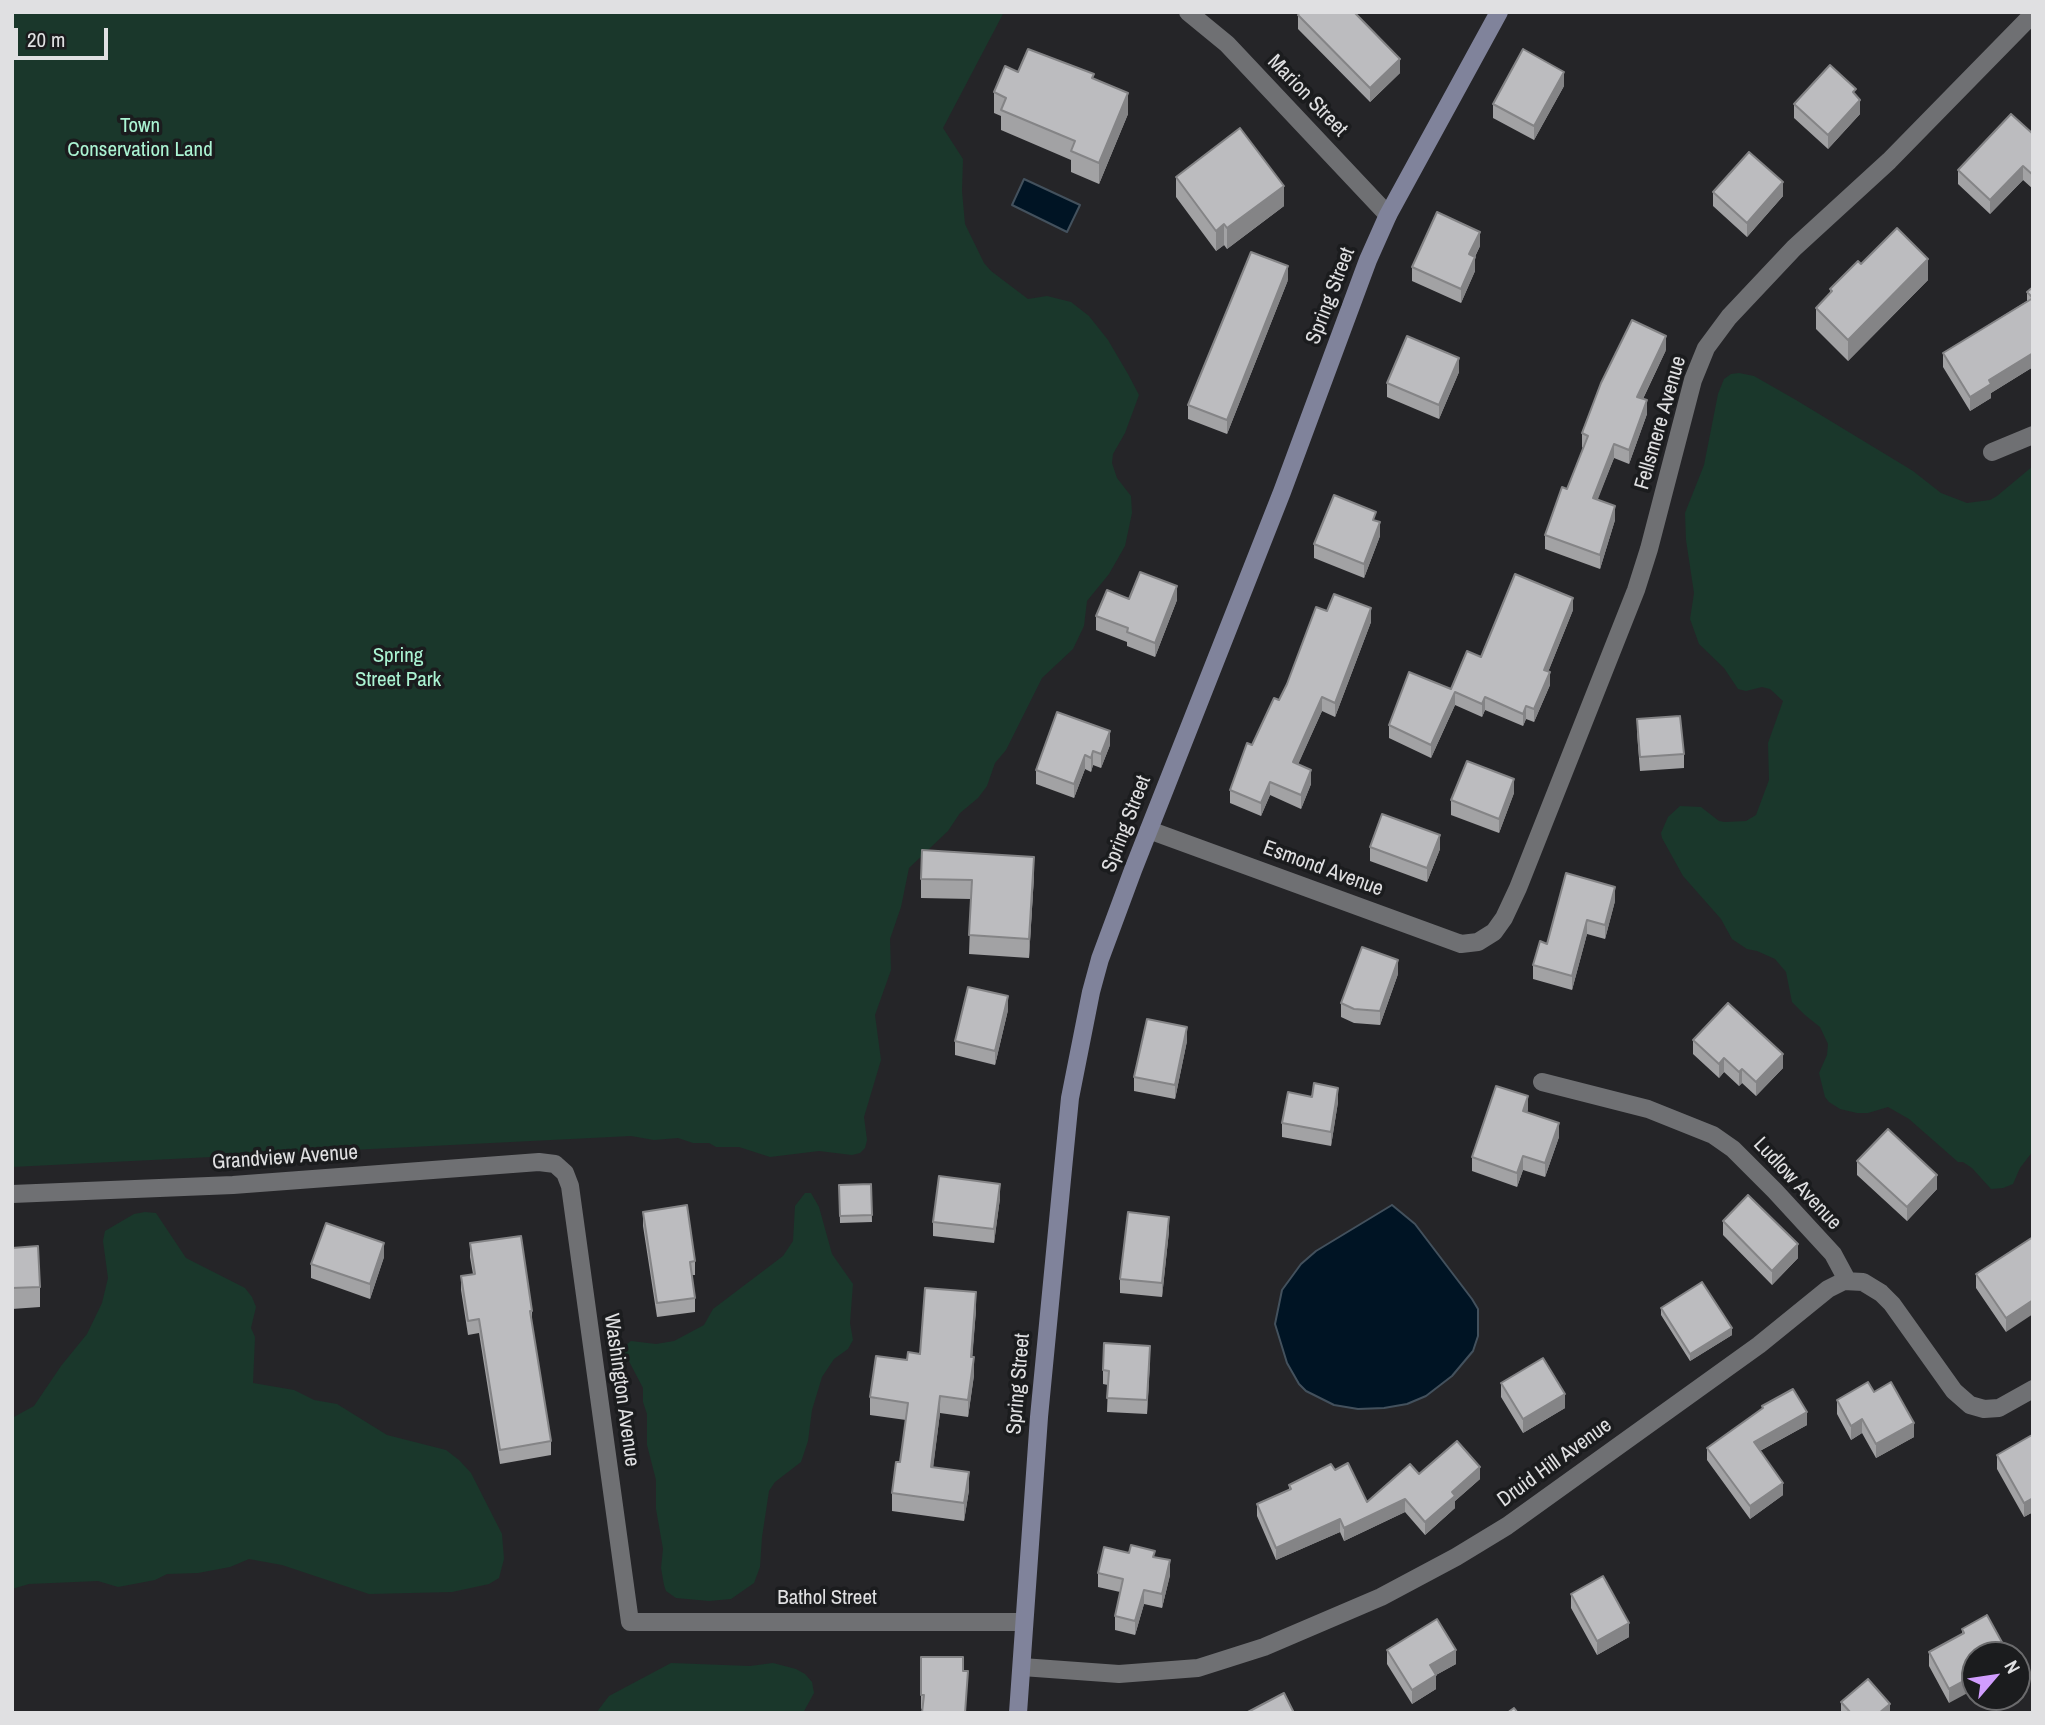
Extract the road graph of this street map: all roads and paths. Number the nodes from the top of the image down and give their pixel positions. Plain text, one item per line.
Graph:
1 (1188, 12) edge
2 (1499, 12) edge
3 (2033, 14) edge
4 (1388, 215) junction
5 (2033, 435) edge
6 (1992, 452) dead end
7 (1149, 830) junction
8 (1483, 940) joint
9 (1542, 1082) dead end
10 (560, 1167) joint
11 (12, 1194) edge
12 (1847, 1280) junction
13 (2033, 1389) edge
14 (631, 1622) joint
15 (1023, 1622) junction
16 (1022, 1667) junction
17 (1018, 1713) edge

1 - 4 street, Marion Street
2 - 4 street, Spring Street
3 - 8 street, Fellsmere Avenue
4 - 7 street, Spring Street
5 - 6 street
7 - 8 street, Esmond Avenue
7 - 15 street, Spring Street
9 - 12 street, Ludlow Avenue
10 - 11 street, Grandview Avenue
10 - 14 street, Washington Avenue
12 - 13 street
12 - 16 street, Druid Hill Avenue
14 - 15 street, Bathol Street
15 - 16 street, Spring Street
16 - 17 street, Spring Street

